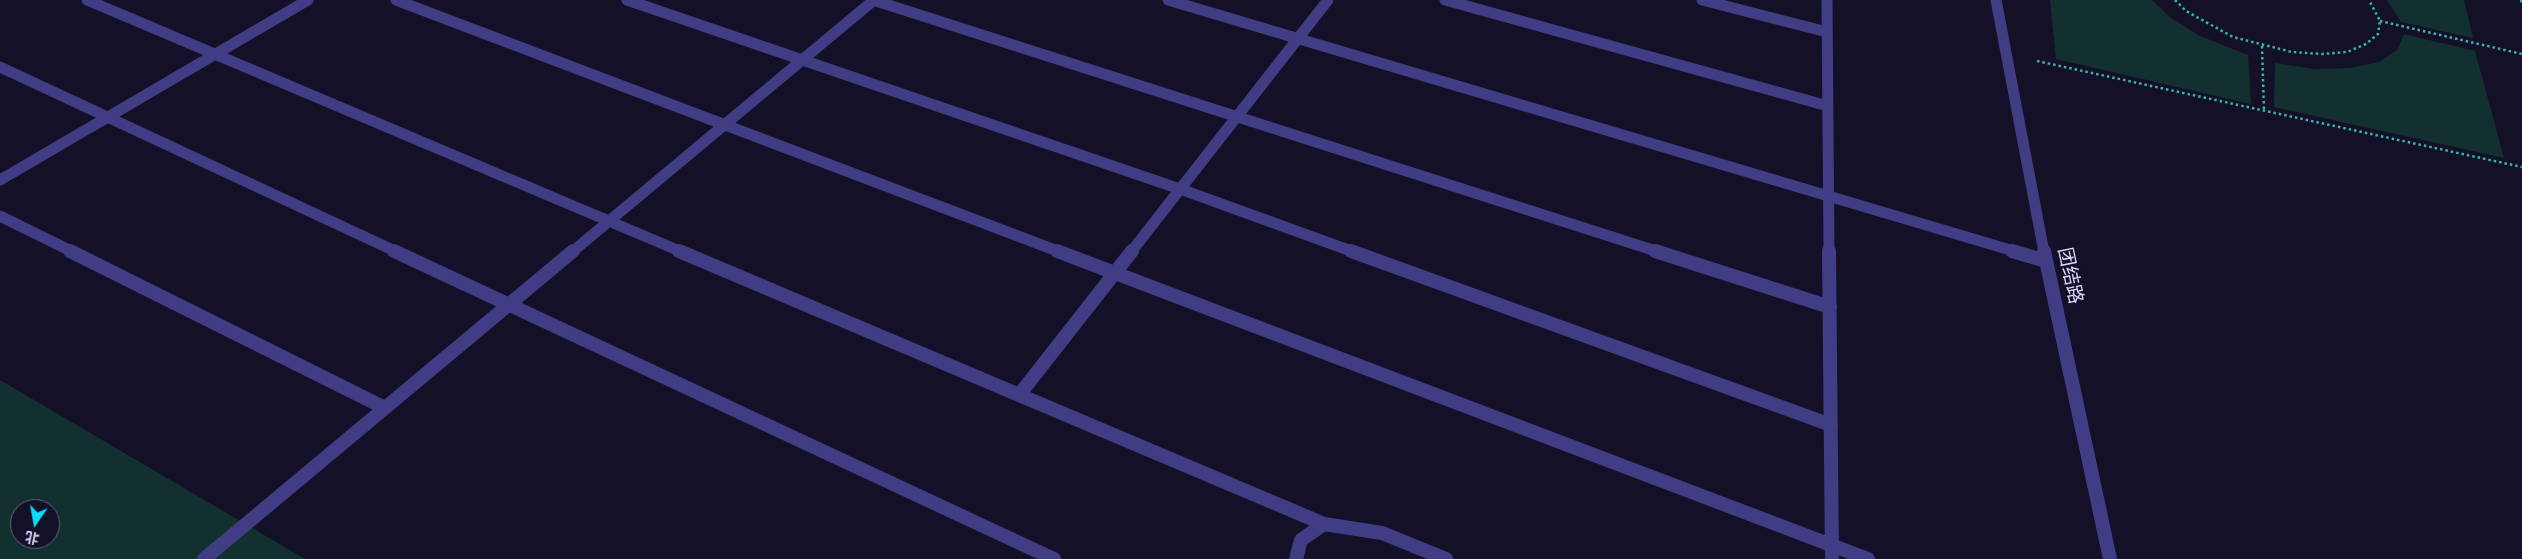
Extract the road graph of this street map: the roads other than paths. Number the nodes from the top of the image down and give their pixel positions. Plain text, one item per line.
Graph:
1 (86, 0) edge
2 (308, 0) edge
3 (396, 0) edge
4 (627, 0) edge
5 (874, 0) edge
6 (1168, 0) edge
7 (1328, 0) edge
8 (1444, 0) edge
9 (1702, 0) edge
10 (1827, 0) edge
11 (1996, 0) edge
12 (1827, 32) junction
13 (1298, 39) junction
14 (215, 54) junction
15 (802, 60) junction
16 (0, 67) edge
17 (1828, 106) junction
18 (107, 117) junction
19 (1236, 117) junction
20 (725, 125) junction
21 (0, 180) edge
22 (1180, 189) junction
23 (1829, 197) junction
24 (0, 216) edge
25 (609, 221) junction
26 (2046, 262) junction
27 (1114, 273) junction
28 (509, 305) junction
29 (1830, 307) junction
30 (1018, 395) junction
31 (385, 408) junction
32 (1831, 425) junction
33 (1324, 524) junction
34 (1832, 546) junction
35 (204, 559) edge
36 (1054, 559) edge
37 (1296, 559) edge
38 (1446, 559) edge
39 (1832, 559) edge
40 (1868, 559) edge
41 (2110, 559) edge

1 - 14 street
2 - 14 street
3 - 20 street
4 - 15 street
5 - 15 street
5 - 19 street
6 - 13 street
7 - 13 street
8 - 17 street
9 - 12 street
10 - 12 street
11 - 26 street, 团结路
12 - 17 street
13 - 19 street
13 - 23 street
14 - 18 street
14 - 25 street
15 - 20 street
15 - 22 street
16 - 18 street
17 - 23 street
18 - 21 street
18 - 28 street
19 - 22 street
19 - 29 street
20 - 25 street
20 - 27 street
22 - 27 street
22 - 32 street
23 - 26 street
23 - 29 street
24 - 31 street
25 - 28 street
25 - 30 street
26 - 41 street, 团结路
27 - 30 street
27 - 34 street
28 - 31 street
28 - 36 street
29 - 32 street
30 - 33 street
31 - 35 street
32 - 34 street
33 - 37 street
33 - 38 street
34 - 39 street
34 - 40 street

